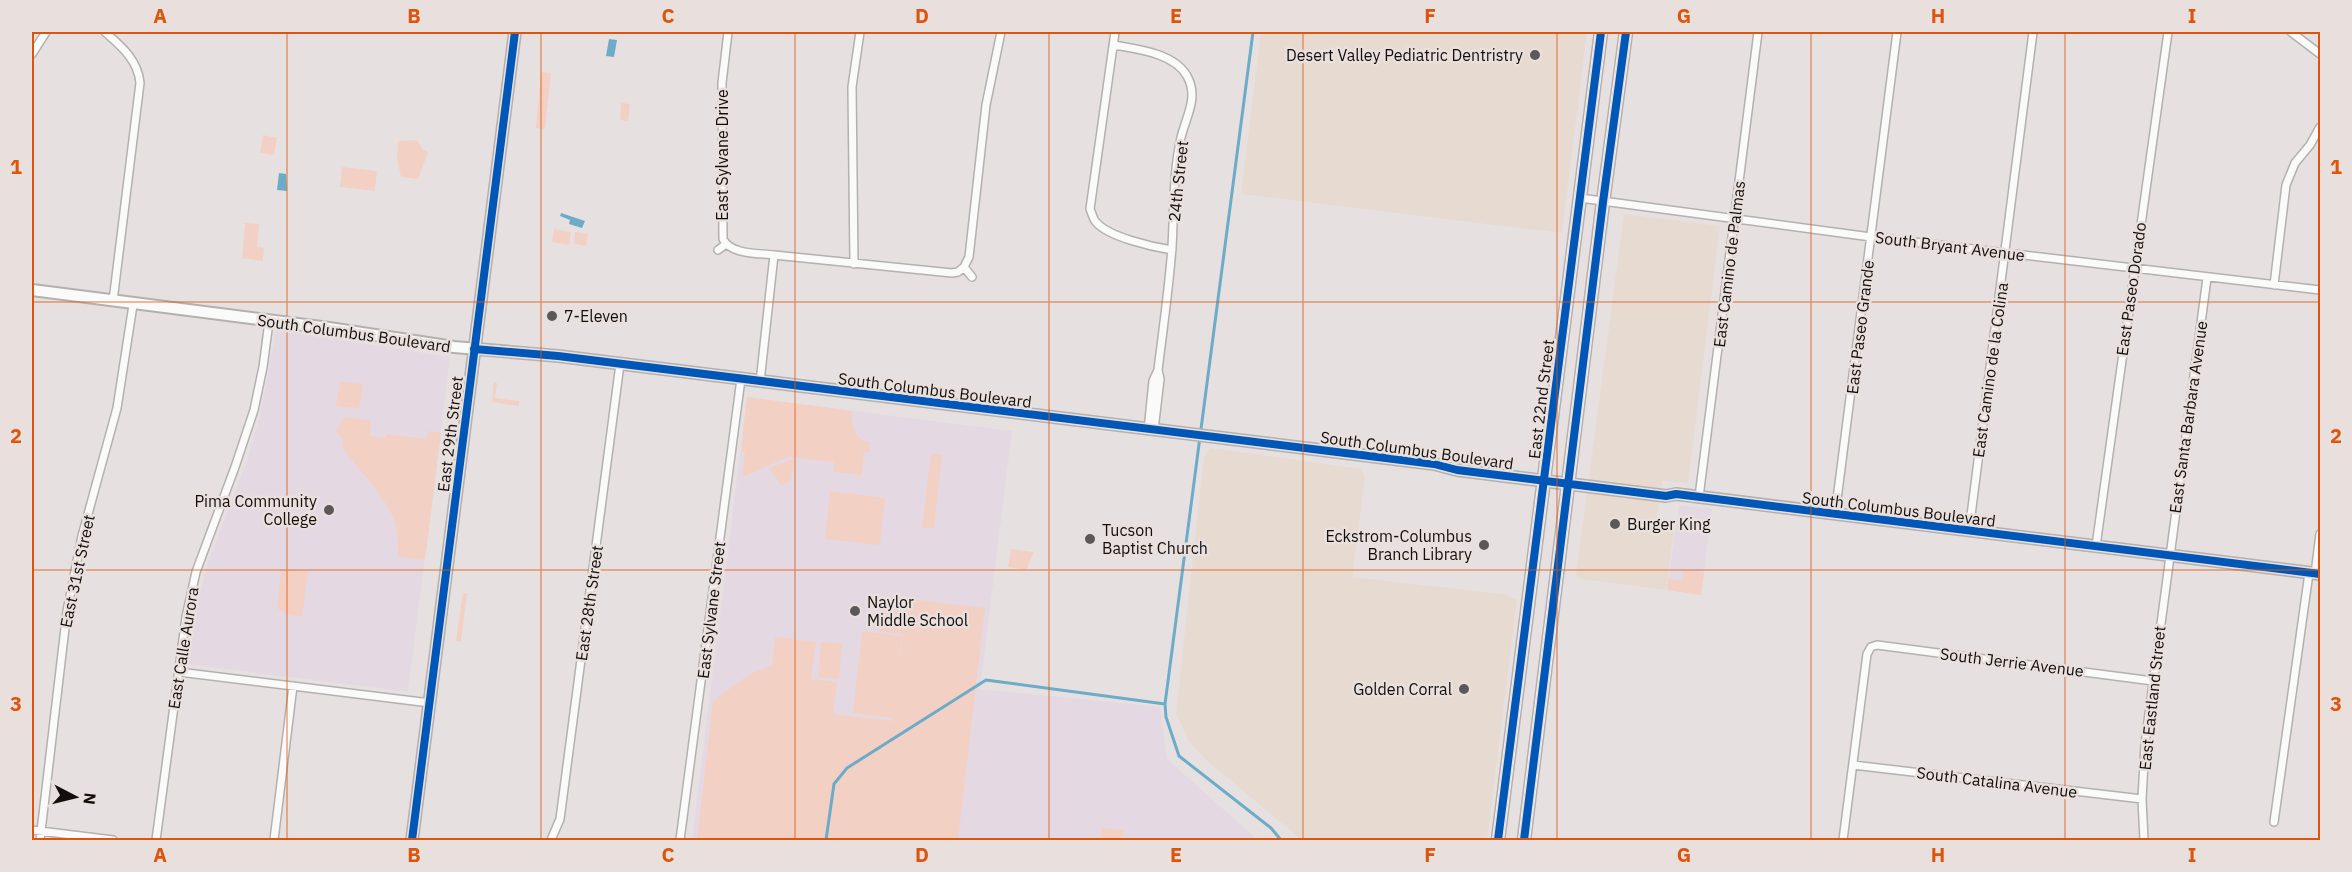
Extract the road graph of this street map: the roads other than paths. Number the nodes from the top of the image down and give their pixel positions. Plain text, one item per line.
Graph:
1 (46, 32) edge
2 (105, 32) edge
3 (515, 32) edge
4 (728, 32) edge
5 (860, 32) edge
6 (1001, 32) edge
7 (1115, 32) edge
8 (1601, 32) edge
9 (1626, 32) edge
10 (1758, 32) edge
11 (1897, 32) edge
12 (2033, 32) edge
13 (2168, 32) edge
14 (2291, 32) edge
15 (1114, 45) junction
16 (32, 54) edge
17 (2320, 54) edge
18 (2320, 127) edge
19 (2317, 138) edge
20 (1580, 198) junction
21 (1603, 202) junction
22 (1734, 220) junction
23 (1871, 237) junction
24 (726, 244) junction
25 (718, 250) dead end
26 (1172, 250) junction
27 (2006, 253) junction
28 (774, 255) junction
29 (854, 264) junction
30 (964, 267) junction
31 (2134, 269) junction
32 (972, 277) dead end
33 (2207, 278) junction
34 (2274, 285) junction
35 (32, 290) edge
36 (2320, 290) edge
37 (112, 302) junction
38 (133, 304) junction
39 (269, 322) junction
40 (474, 349) junction
41 (620, 364) junction
42 (741, 379) junction
43 (760, 382) junction
44 (1151, 430) junction
45 (1545, 481) junction
46 (1568, 484) junction
47 (1699, 497) junction
48 (1835, 515) junction
49 (1969, 531) junction
50 (2320, 534) edge
51 (2096, 546) junction
52 (2169, 556) junction
53 (2315, 574) edge
54 (178, 672) junction
55 (2154, 681) junction
56 (293, 686) junction
57 (430, 703) junction
58 (1853, 765) junction
59 (2142, 799) junction
60 (2274, 822) dead end
61 (32, 830) edge
62 (41, 832) junction
63 (40, 840) edge
64 (113, 840) edge
65 (156, 840) edge
66 (274, 840) edge
67 (412, 840) edge
68 (551, 840) edge
69 (680, 840) edge
70 (1498, 840) edge
71 (1524, 840) edge
72 (1843, 840) edge
73 (2144, 840) edge

1 - 16 street
2 - 37 street
3 - 40 street, East 29th Street
4 - 24 street, East Sylvane Drive
5 - 29 street
6 - 30 street
7 - 15 street
8 - 20 main road, East 22nd Street
9 - 21 main road
10 - 22 street, East Camino de Palmas
11 - 23 street, East Paseo Grande
12 - 27 street, East Camino de la Colina
13 - 31 street, East Paseo Dorado
14 - 17 street
15 - 26 street, 24th Street
15 - 26 street
18 - 19 street
19 - 34 street
20 - 21 street, South Bryant Avenue
20 - 45 main road, East 22nd Street
21 - 22 street, South Bryant Avenue
21 - 46 main road
22 - 23 street, South Bryant Avenue
22 - 47 street, East Camino de Palmas
23 - 27 street, South Bryant Avenue
23 - 48 street, East Paseo Grande
24 - 25 street
24 - 28 street, East Sylvane Drive
26 - 44 street, 24th Street
27 - 31 street, South Bryant Avenue
27 - 49 street, East Camino de la Colina
28 - 29 street, East Sylvane Drive
28 - 43 street
29 - 30 street, East Sylvane Drive
30 - 32 street
31 - 33 street, South Bryant Avenue
31 - 51 street, East Paseo Dorado
33 - 34 street, South Bryant Avenue
33 - 52 street, East Santa Barbara Avenue
34 - 36 street, South Bryant Avenue
35 - 37 street, South Columbus Boulevard
37 - 38 street, South Columbus Boulevard
38 - 39 street, South Columbus Boulevard
38 - 62 street, East 31st Street
39 - 40 street, South Columbus Boulevard
39 - 54 street, East Calle Aurora
40 - 41 street, South Columbus Boulevard
40 - 57 street, East 29th Street
41 - 42 street, South Columbus Boulevard
41 - 68 street, East 28th Street
42 - 43 street, South Columbus Boulevard
42 - 69 street, East Sylvane Street
43 - 44 street, South Columbus Boulevard
44 - 45 street, South Columbus Boulevard
45 - 46 street, South Columbus Boulevard
45 - 70 main road, East 22nd Street
46 - 47 street, South Columbus Boulevard
46 - 71 main road
47 - 48 street, South Columbus Boulevard
48 - 49 street, South Columbus Boulevard
49 - 51 street, South Columbus Boulevard
50 - 53 street
51 - 52 street, South Columbus Boulevard
52 - 53 street, South Columbus Boulevard
52 - 55 street, East Eastland Street
53 - 60 street
54 - 56 street
54 - 65 street, East Calle Aurora
55 - 58 street, South Jerrie Avenue
55 - 59 street, East Eastland Street
56 - 57 street
56 - 66 street
57 - 67 street, East 29th Street
58 - 59 street, South Catalina Avenue
58 - 72 street
59 - 73 street, East Eastland Street
61 - 62 street
62 - 63 street, East 31st Street
62 - 64 street

